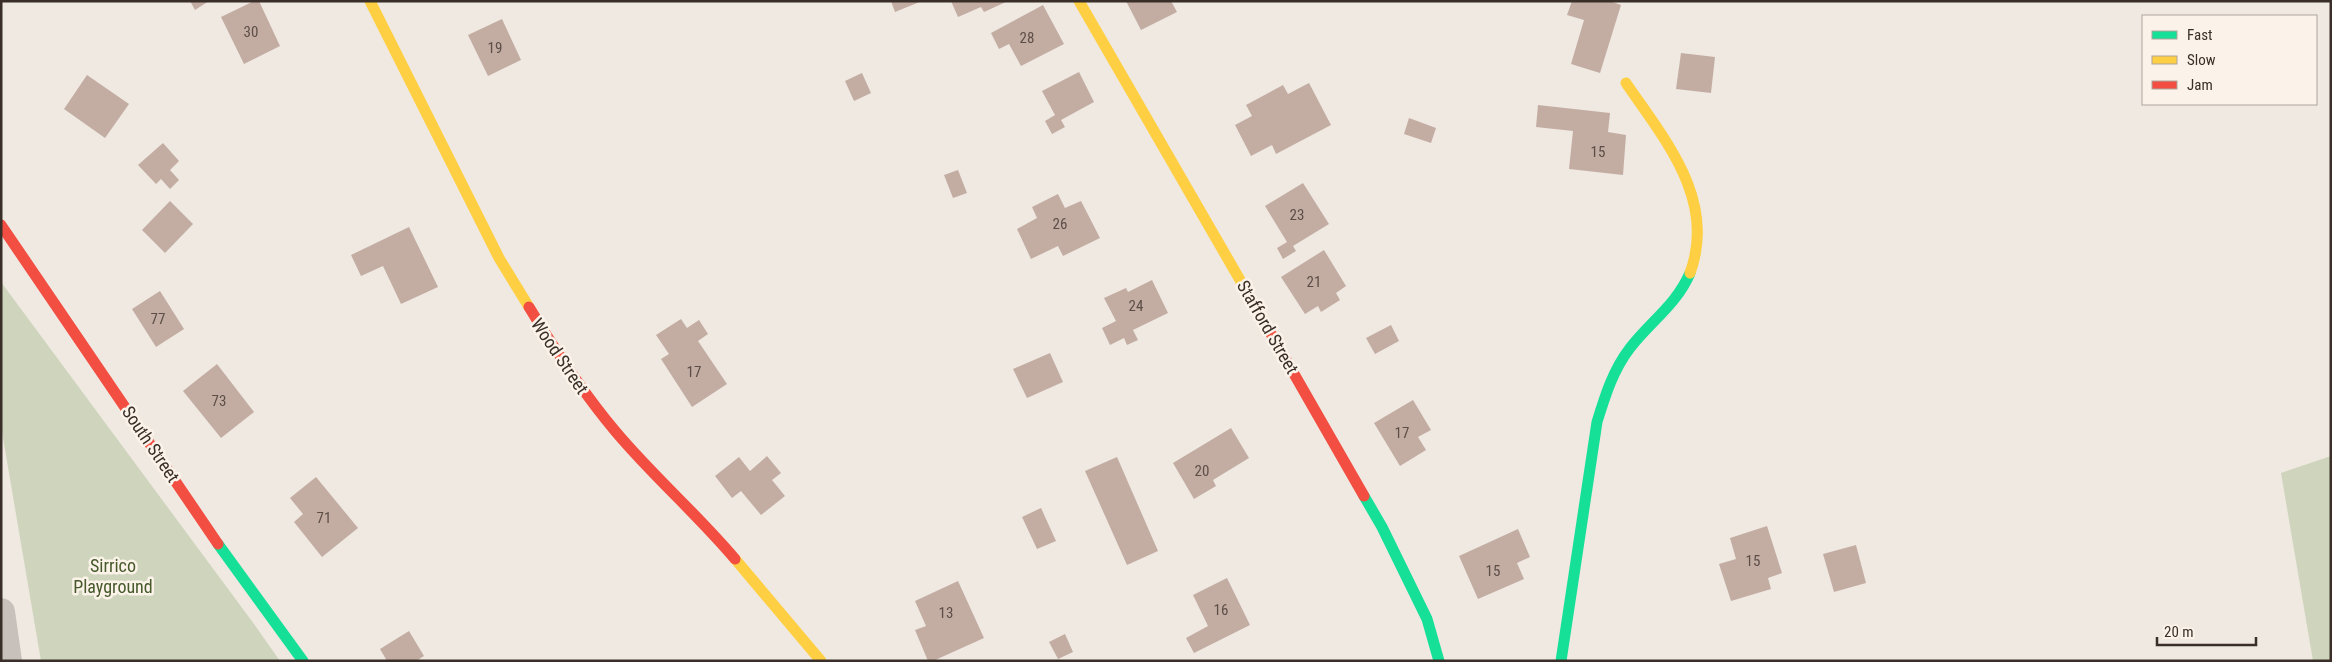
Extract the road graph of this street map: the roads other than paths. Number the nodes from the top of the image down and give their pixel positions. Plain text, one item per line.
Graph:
1 (370, 1) edge
2 (1079, 1) edge
3 (1626, 83) dead end
4 (1, 225) edge
5 (1, 612) edge
6 (8, 661) edge
7 (303, 661) edge
8 (821, 661) edge
9 (1440, 661) edge
10 (1561, 661) edge

1 - 8 street, Wood Street
2 - 9 street, Stafford Street
3 - 10 street
4 - 7 street, South Street
5 - 6 street

